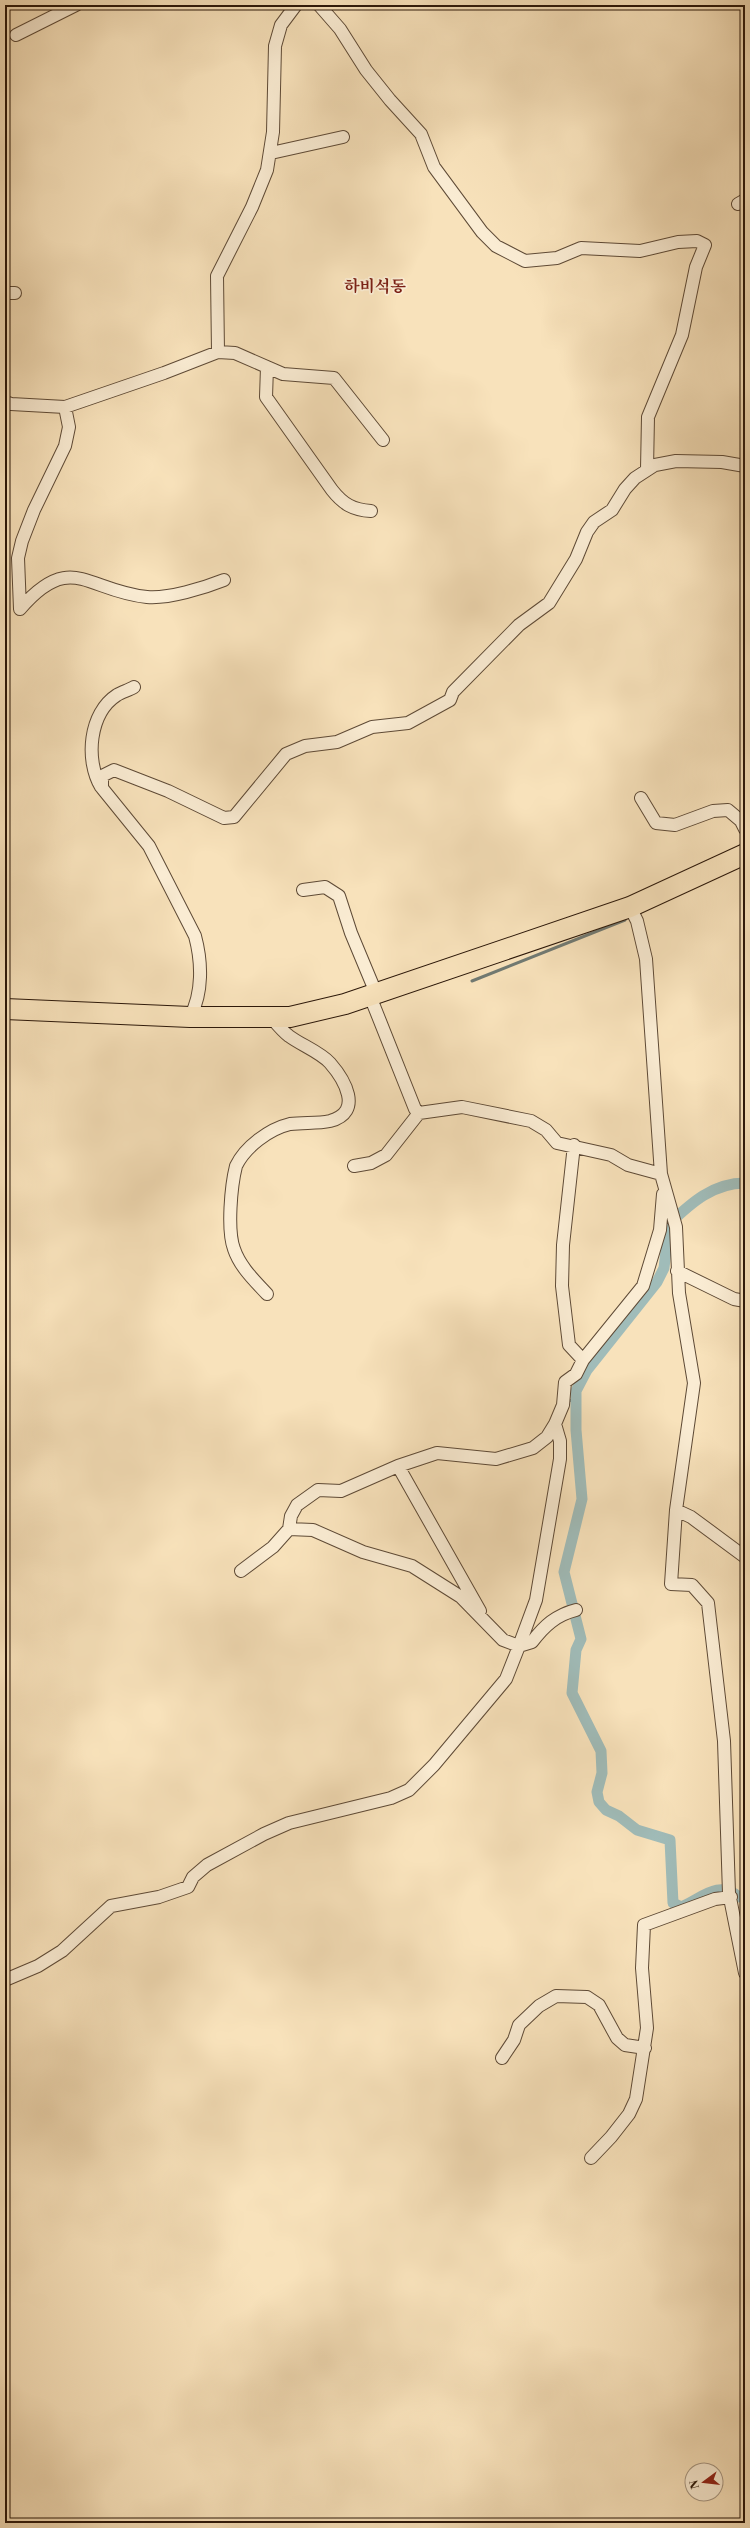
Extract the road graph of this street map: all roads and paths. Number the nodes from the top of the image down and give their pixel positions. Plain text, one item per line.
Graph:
1 (76, 5) edge
2 (296, 5) edge
3 (319, 5) edge
4 (16, 35) dead end
5 (343, 137) dead end
6 (271, 153) junction
7 (218, 352) junction
8 (267, 367) junction
9 (5, 402) edge
10 (65, 407) junction
11 (383, 440) dead end
12 (745, 466) edge
13 (647, 469) junction
14 (371, 511) dead end
15 (224, 580) dead end
16 (134, 687) dead end
17 (102, 788) junction
18 (641, 798) dead end
19 (745, 829) edge
20 (745, 854) edge
21 (303, 890) dead end
22 (630, 907) junction
23 (373, 994) junction
24 (5, 1009) edge
25 (270, 1016) junction
26 (190, 1017) junction
27 (418, 1113) junction
28 (574, 1145) junction
29 (354, 1166) dead end
30 (663, 1180) junction
31 (677, 1271) junction
32 (267, 1294) dead end
33 (745, 1301) edge
34 (583, 1360) junction
35 (555, 1424) junction
36 (398, 1466) junction
37 (676, 1510) junction
38 (289, 1529) junction
39 (745, 1557) edge
40 (241, 1571) dead end
41 (572, 1611) dead end
42 (488, 1624) junction
43 (519, 1646) junction
44 (730, 1892) junction
45 (745, 1973) edge
46 (5, 1980) edge
47 (645, 2048) junction
48 (502, 2058) dead end
49 (591, 2158) dead end

1 - 4 street
2 - 6 street
3 - 13 street
5 - 6 street
6 - 7 street
7 - 8 street
7 - 10 street
8 - 11 street
8 - 14 street
9 - 10 street
10 - 15 street
12 - 13 street
13 - 17 street
16 - 17 street
17 - 26 street
18 - 19 street
20 - 22 main road
21 - 23 street
22 - 23 main road
22 - 30 street
23 - 25 main road
23 - 27 street
24 - 26 main road
25 - 26 main road
25 - 32 street
27 - 28 street
27 - 29 street
28 - 30 street
28 - 34 street
30 - 31 street
30 - 34 street
31 - 33 street
31 - 37 street
34 - 35 street
35 - 36 street
35 - 43 street
36 - 38 street
36 - 42 street
37 - 39 street
37 - 44 street
38 - 40 street
38 - 42 street
41 - 43 street
42 - 43 street
43 - 46 street
44 - 45 street
44 - 47 street
47 - 48 street
47 - 49 street

